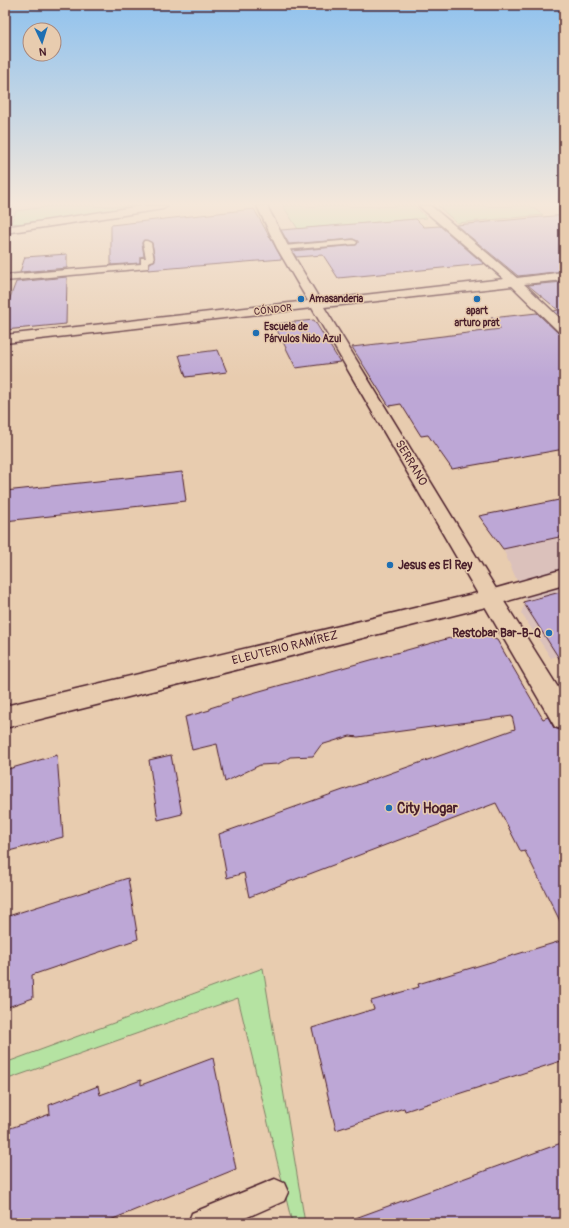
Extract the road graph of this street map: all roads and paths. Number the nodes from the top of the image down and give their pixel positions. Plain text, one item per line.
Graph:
1 (145, 263) edge
2 (292, 263) edge
3 (493, 263) edge
4 (564, 276) edge
5 (5, 278) edge
6 (515, 282) junction
7 (318, 305) junction
8 (564, 329) edge
9 (5, 339) edge
10 (564, 577) edge
11 (490, 598) junction
12 (5, 717) edge
13 (564, 719) edge
14 (275, 1192) dead end
15 (202, 1223) edge

1 - 5 lane
2 - 7 street, SERRANO
3 - 6 street
4 - 6 street, CÓNDOR
6 - 7 street, CÓNDOR
6 - 8 street
7 - 9 street, CÓNDOR
7 - 11 street, SERRANO
10 - 11 street, ELEUTERIO RAMÍREZ
11 - 12 street, ELEUTERIO RAMÍREZ
11 - 13 street, SERRANO
14 - 15 lane

